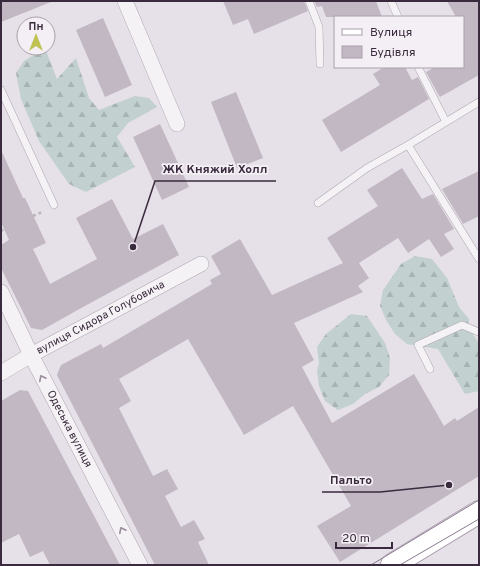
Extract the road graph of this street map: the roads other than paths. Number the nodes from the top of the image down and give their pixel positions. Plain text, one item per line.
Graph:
1 (124, 1) edge
2 (309, 1) edge
3 (391, 1) edge
4 (398, 16) edge
5 (320, 64) dead end
6 (419, 68) edge
7 (1, 90) edge
8 (479, 102) edge
9 (446, 122) junction
10 (177, 124) dead end
11 (408, 145) junction
12 (318, 203) dead end
13 (54, 205) dead end
14 (479, 259) edge
15 (201, 264) dead end
16 (1, 292) edge
17 (479, 332) edge
18 (31, 355) junction
19 (430, 369) dead end
20 (1, 373) edge
21 (479, 512) edge
22 (140, 565) edge
23 (392, 565) edge

1 - 10 street
2 - 5 lane
3 - 4 lane
6 - 9 lane
7 - 13 lane
8 - 9 lane
9 - 11 lane
11 - 12 lane
11 - 14 lane
15 - 18 street, вулиця Сидора Голубовича
16 - 18 street, Одеська вулиця
17 - 19 lane
18 - 20 street, вулиця Сидора Голубовича
22 -> 18 street, Одеська вулиця
21 - 23 main road

